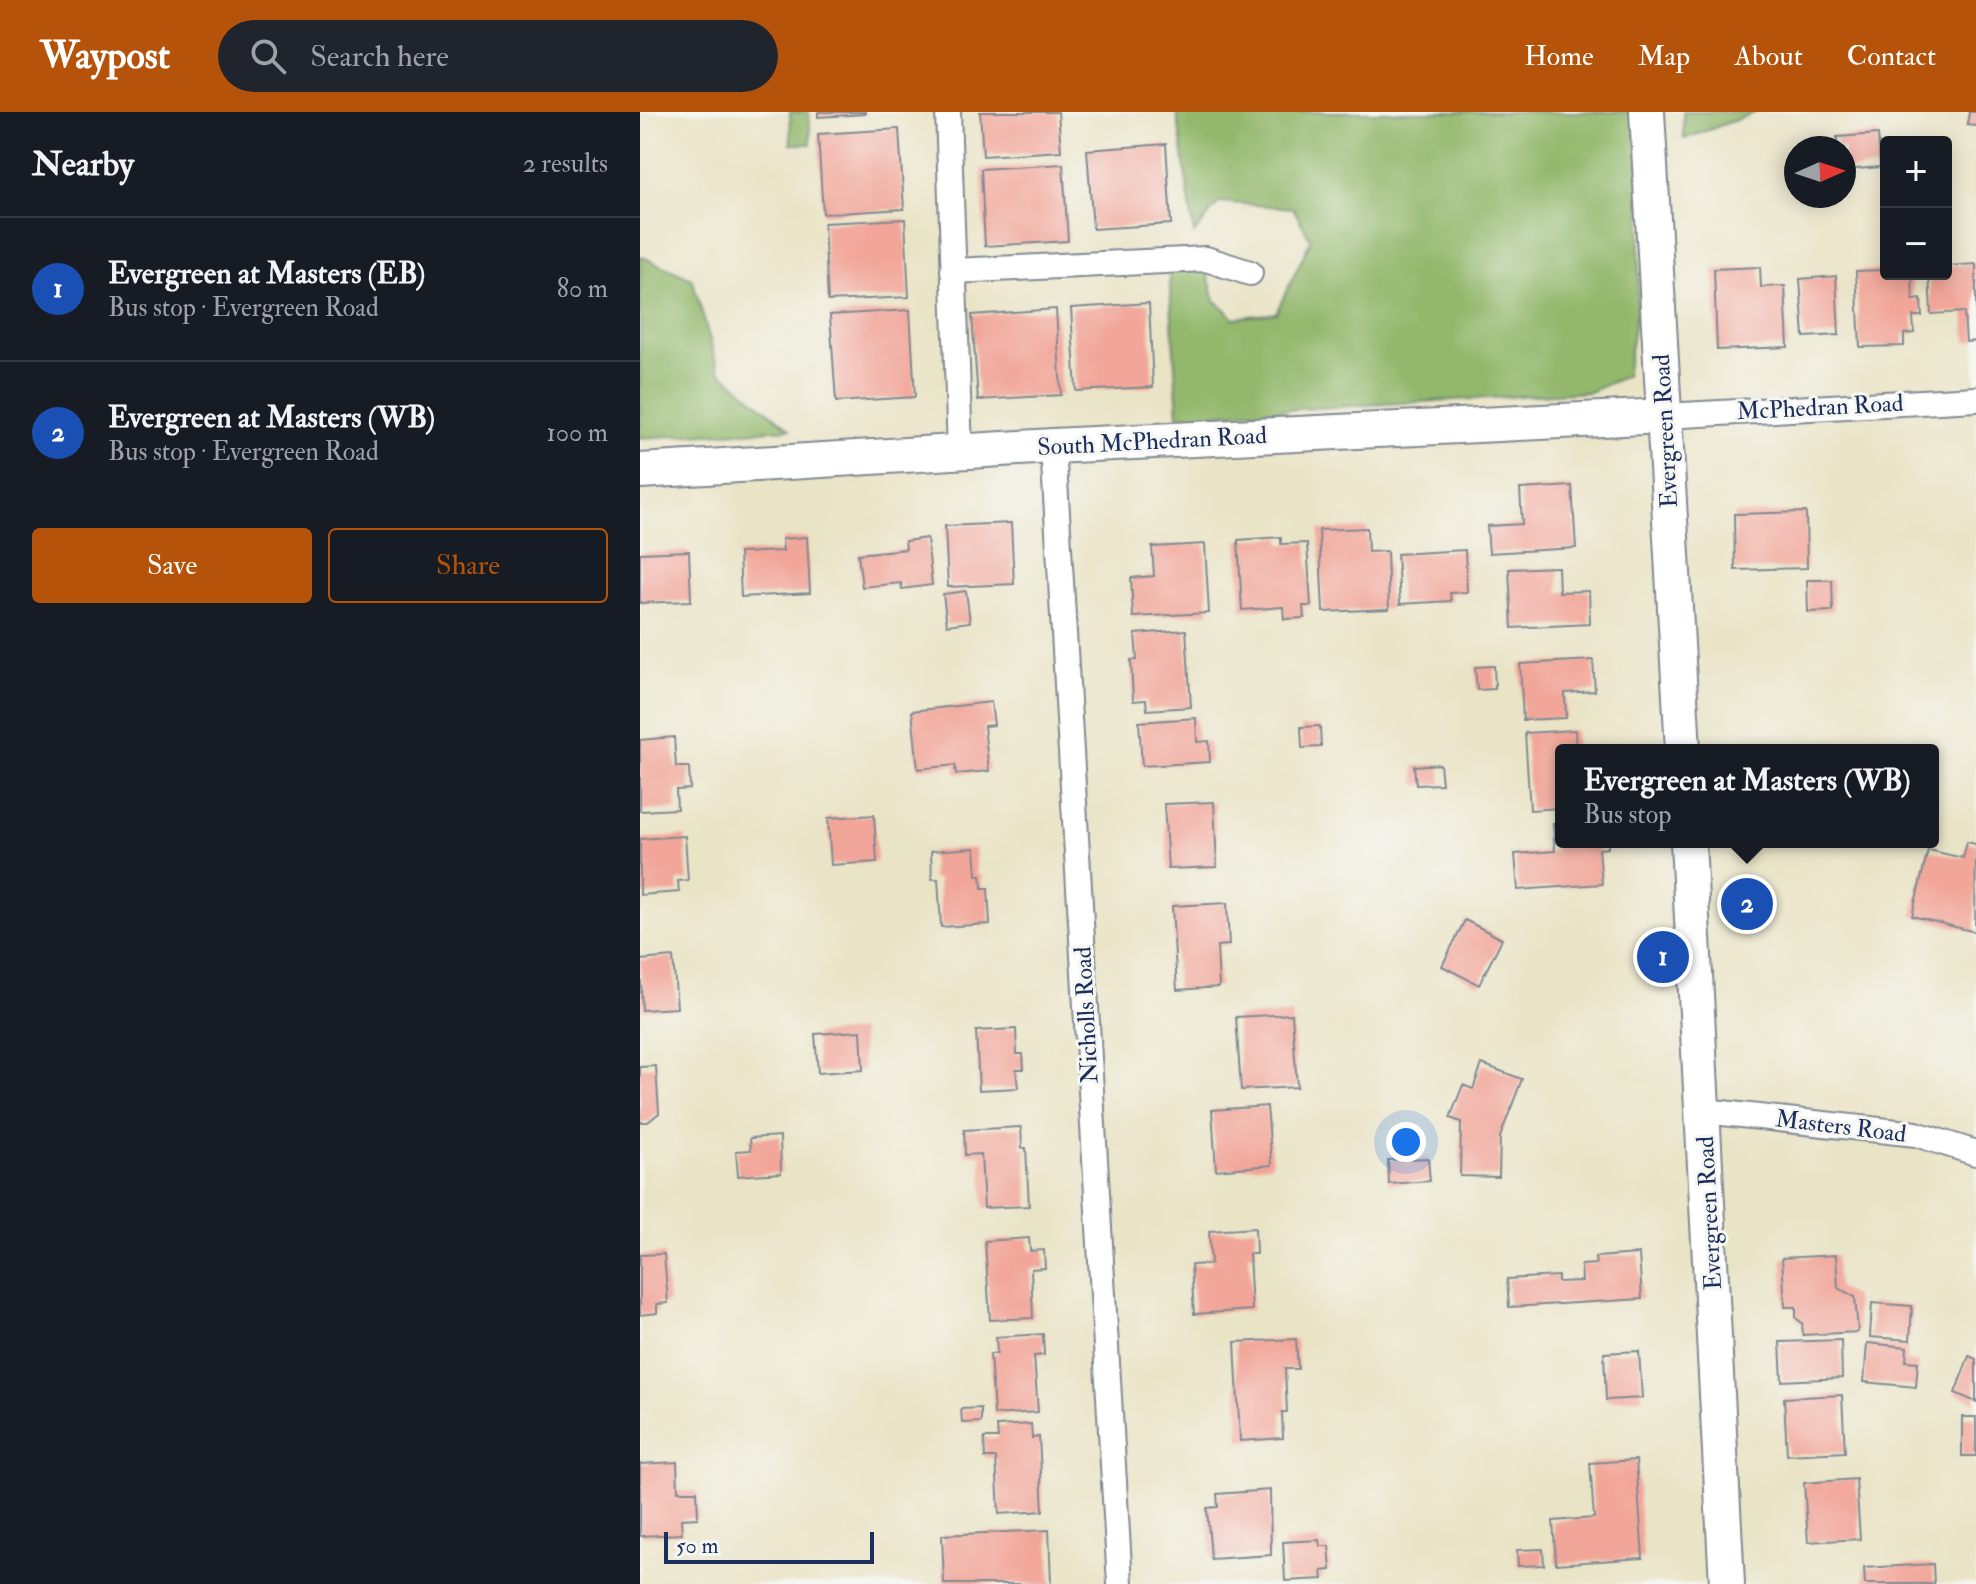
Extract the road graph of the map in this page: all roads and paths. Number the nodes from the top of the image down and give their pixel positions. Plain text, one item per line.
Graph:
1 (948, 112) edge
2 (1647, 112) edge
3 (953, 271) junction
4 (1250, 273) dead end
5 (1976, 399) edge
6 (1664, 416) junction
7 (1053, 446) junction
8 (960, 451) junction
9 (640, 471) edge
10 (1683, 744) edge
11 (1688, 848) edge
12 (1704, 1111) junction
13 (1976, 1153) edge
14 (1120, 1584) edge
15 (1727, 1584) edge

1 - 3 street
2 - 6 street, Evergreen Road
3 - 4 street
3 - 8 street
5 - 6 street, McPhedran Road
6 - 7 street, South McPhedran Road
6 - 10 street, Evergreen Road
7 - 8 street, South McPhedran Road
7 - 14 street, Nicholls Road
8 - 9 street, South McPhedran Road
11 - 12 street, Evergreen Road
12 - 13 street, Masters Road
12 - 15 street, Evergreen Road

